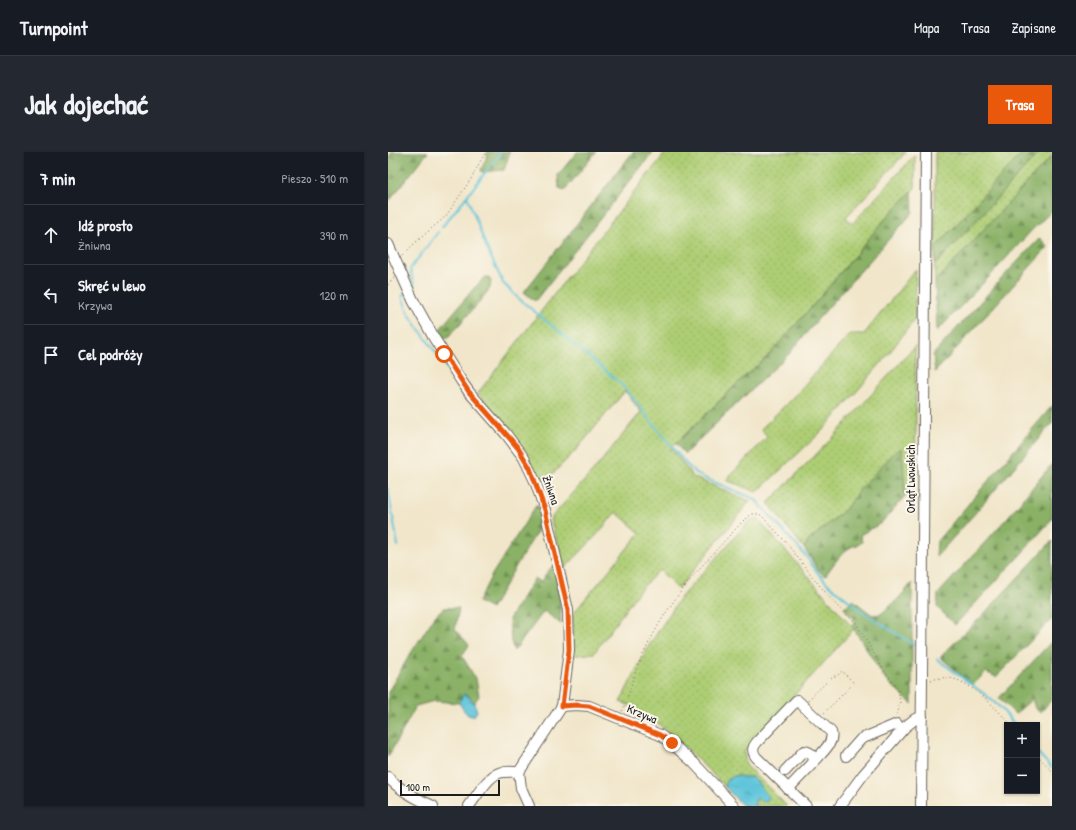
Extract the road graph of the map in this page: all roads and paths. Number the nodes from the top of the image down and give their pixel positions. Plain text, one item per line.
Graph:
1 (487, 152) edge
2 (926, 152) edge
3 (388, 244) edge
4 (396, 262) junction
5 (923, 681) junction
6 (803, 705) junction
7 (562, 706) junction
8 (922, 717) junction
9 (619, 718) junction
10 (818, 719) junction
11 (1008, 722) edge
12 (897, 724) joint
13 (846, 756) dead end
14 (1040, 758) edge
15 (814, 762) junction
16 (785, 771) dead end
17 (1052, 771) edge
18 (519, 772) junction
19 (388, 777) edge
20 (788, 789) junction
21 (433, 806) edge
22 (468, 806) edge
23 (529, 806) edge
24 (734, 806) edge
25 (806, 806) edge
26 (840, 806) edge
27 (921, 806) edge

1 - 4 path
2 - 5 street, Orląt Lwowskich
3 - 4 street, Żniwna
4 - 7 street, Żniwna
5 - 8 street, Orląt Lwowskich
5 - 11 path
6 - 10 street
6 - 10 path
6 - 20 street
7 - 9 street, Krzywa
7 - 18 street, Żniwna
8 - 26 street
8 - 27 street, Orląt Lwowskich
9 - 12 path
9 - 24 street, Krzywa
10 - 15 street
12 - 13 street
14 - 17 path
15 - 16 street
15 - 20 street
18 - 22 street
18 - 23 street
19 - 21 street
20 - 25 street

